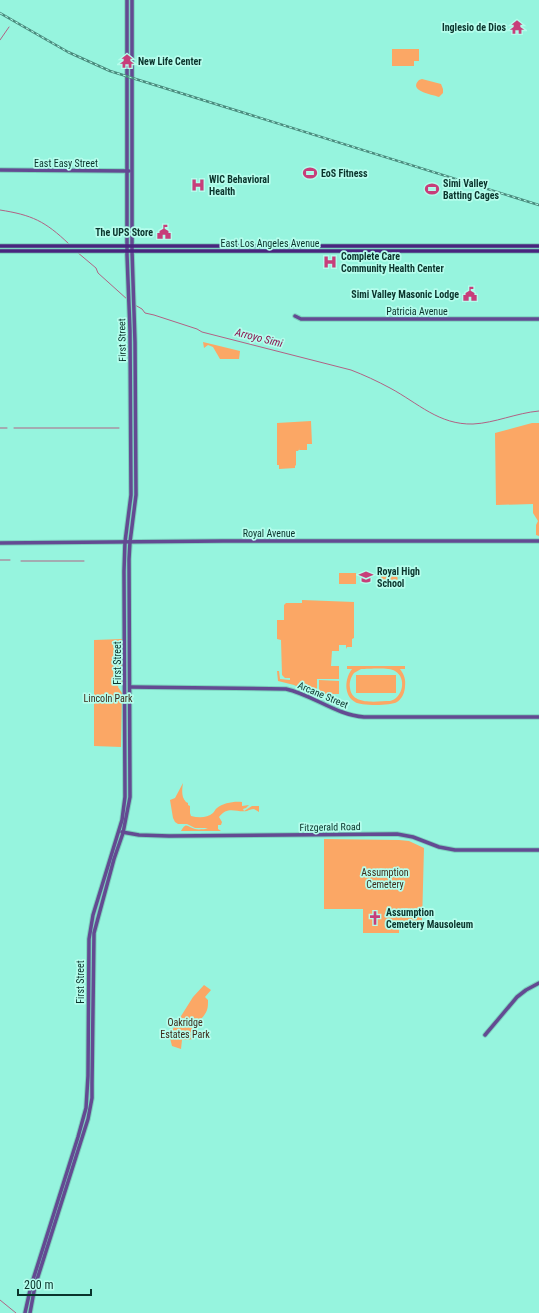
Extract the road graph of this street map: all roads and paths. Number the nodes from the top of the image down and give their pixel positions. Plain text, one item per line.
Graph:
1 (127, 0) edge
2 (132, 0) edge
3 (127, 11) junction
4 (132, 11) junction
5 (132, 43) junction
6 (127, 46) junction
7 (0, 170) edge
8 (127, 171) junction
9 (132, 171) junction
10 (0, 246) edge
11 (127, 246) junction
12 (132, 246) junction
13 (539, 246) edge
14 (360, 248) junction
15 (0, 251) edge
16 (127, 251) junction
17 (132, 251) junction
18 (539, 251) edge
19 (296, 316) dead end
20 (539, 319) edge
21 (539, 541) edge
22 (125, 542) junction
23 (130, 542) junction
24 (0, 543) edge
25 (125, 687) junction
26 (130, 687) junction
27 (539, 717) edge
28 (119, 831) junction
29 (123, 833) junction
30 (539, 850) edge
31 (539, 983) edge
32 (485, 1035) dead end
33 (25, 1313) edge
34 (30, 1313) edge

1 - 3 main road, First Street
2 - 4 main road
3 - 4 main road
3 - 6 main road, First Street
4 - 5 main road, First Street
5 - 6 main road
5 - 9 main road, First Street
6 - 8 main road, First Street
7 - 8 main road, East Easy Street
8 - 9 main road, East Easy Street
8 - 11 main road, First Street
9 - 12 main road, First Street
10 - 11 main road, East Los Angeles Avenue
11 - 12 main road, East Los Angeles Avenue
11 - 16 main road, First Street
12 - 14 main road, East Los Angeles Avenue
12 - 17 main road, First Street
13 - 14 main road, East Los Angeles Avenue
14 - 17 main road, East Los Angeles Avenue
14 - 18 main road, East Los Angeles Avenue
15 - 16 main road, East Los Angeles Avenue
16 - 17 main road, East Los Angeles Avenue
16 - 22 main road, First Street
17 - 23 main road, First Street
19 - 20 main road, Patricia Avenue
21 - 23 main road, Royal Avenue
22 - 23 main road, Royal Avenue
22 - 24 main road, Royal Avenue
22 - 25 main road, First Street
23 - 26 main road, First Street
25 - 26 main road, Arcane Street
25 - 28 main road, First Street
26 - 27 main road, Arcane Street
26 - 29 main road, First Street
28 - 29 main road, Fitzgerald Road
28 - 33 main road, First Street
29 - 30 main road, Fitzgerald Road
29 - 34 main road, First Street
31 - 32 main road

